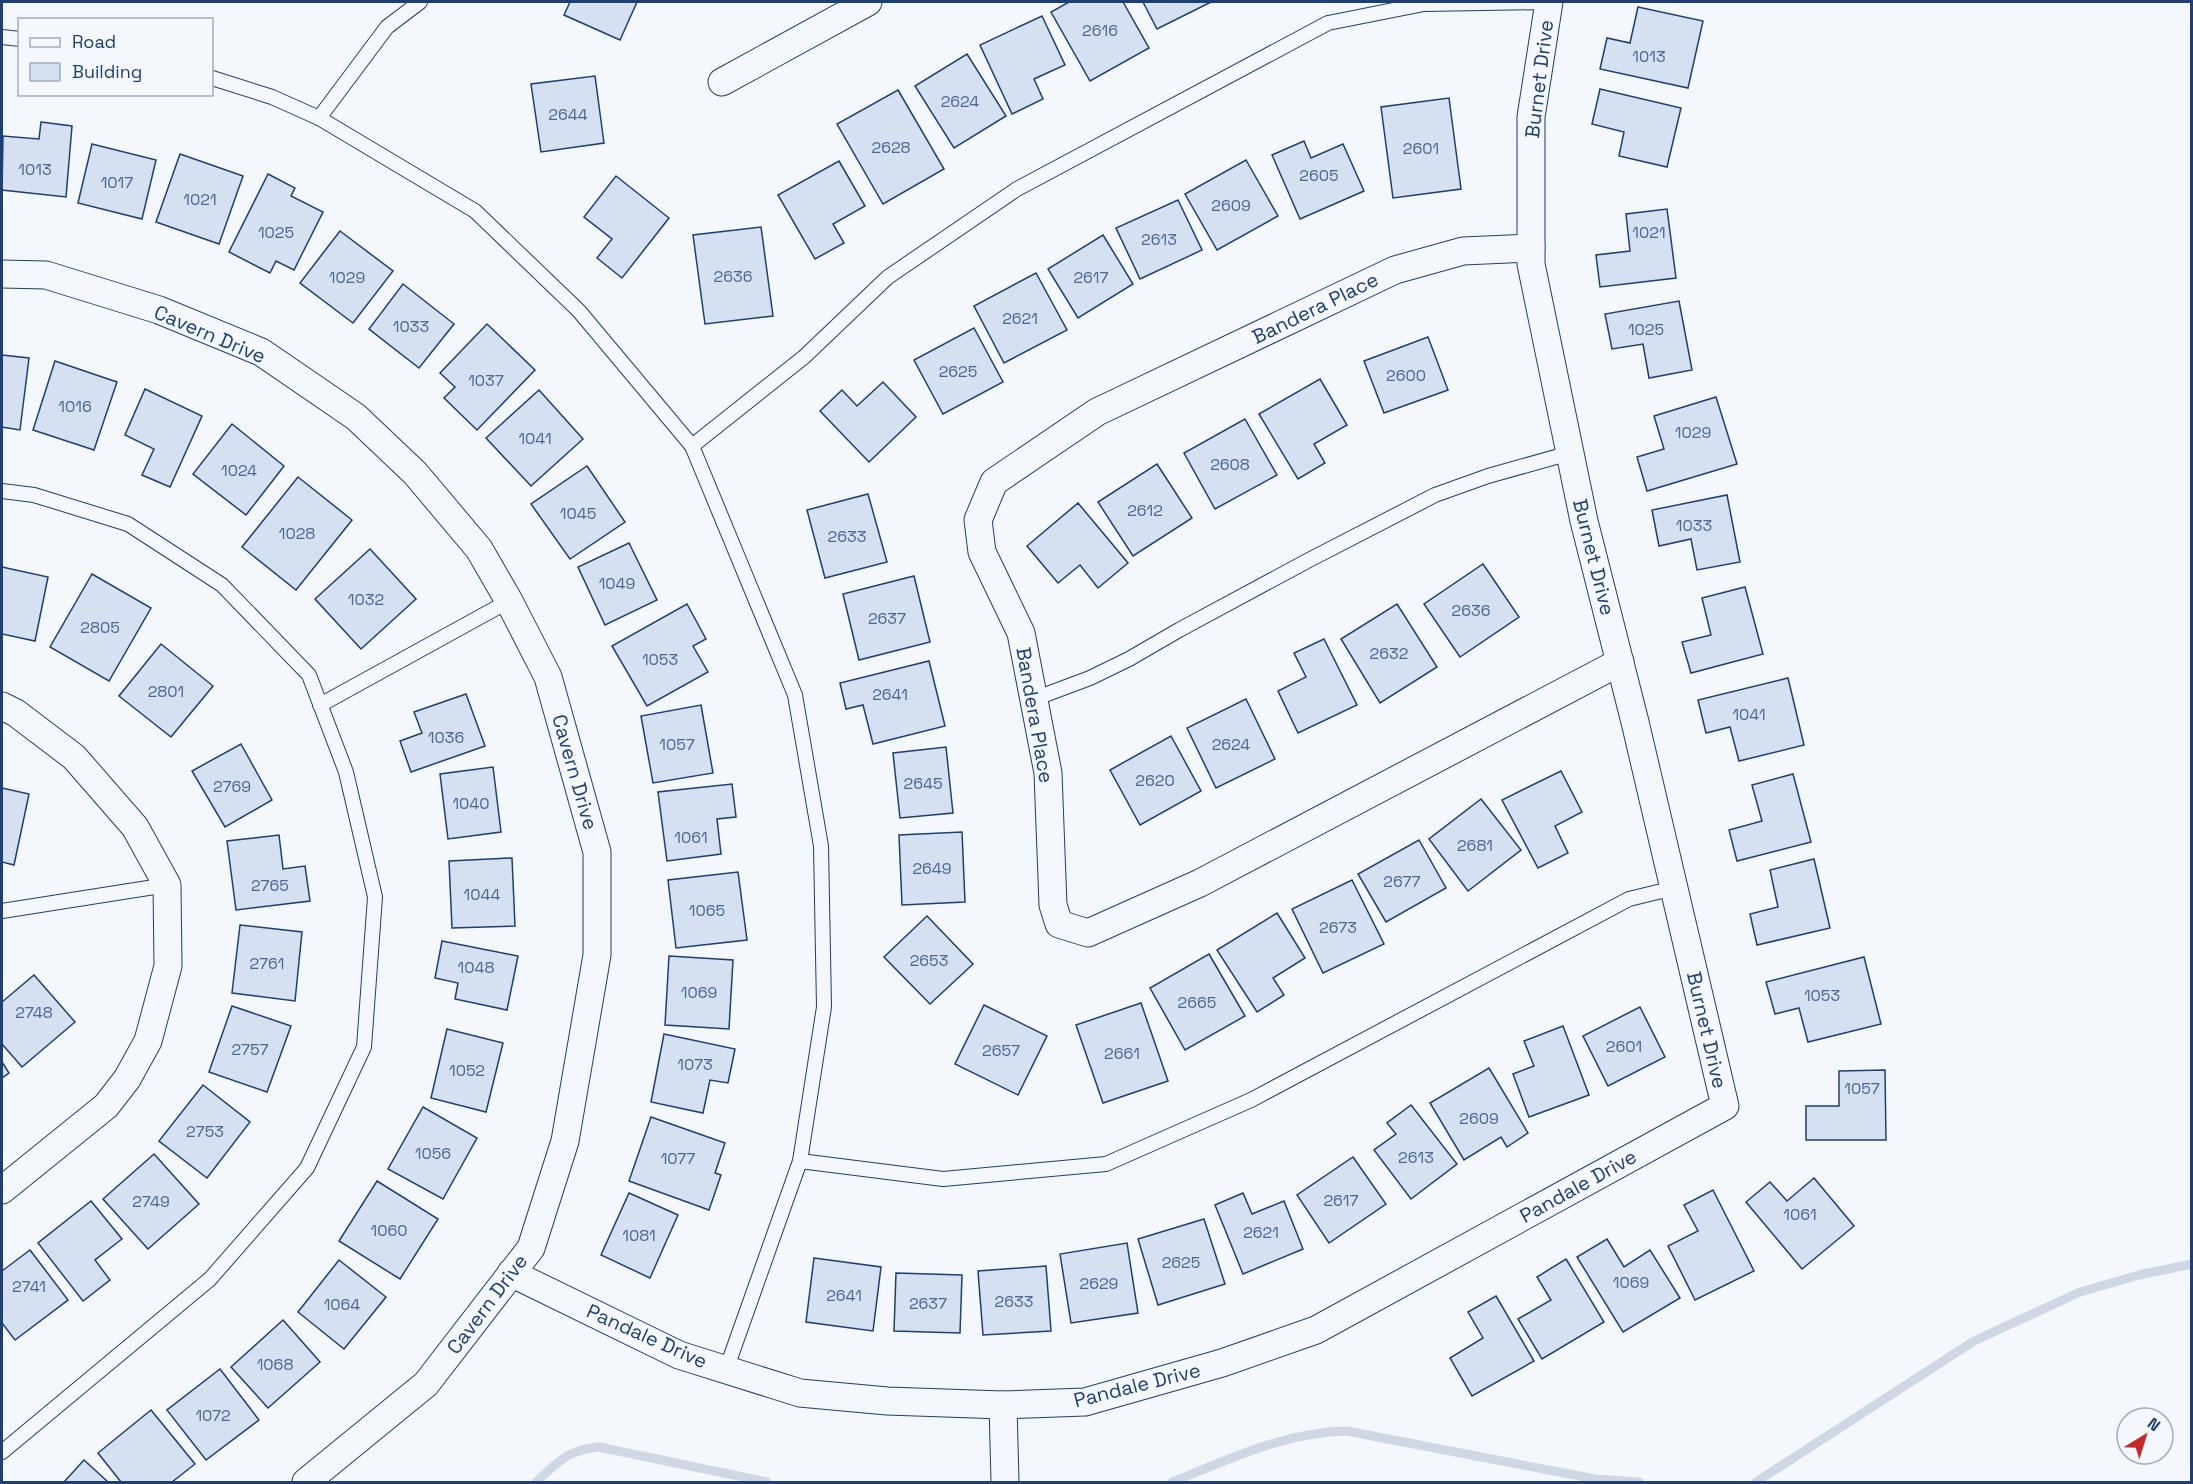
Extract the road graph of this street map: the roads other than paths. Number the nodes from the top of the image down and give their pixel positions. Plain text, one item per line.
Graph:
1 (420, 2) edge
2 (868, 2) edge
3 (1548, 2) edge
4 (2, 37) edge
5 (18, 39) edge
6 (213, 78) edge
7 (722, 82) dead end
8 (319, 118) junction
9 (1531, 248) junction
10 (2, 274) edge
11 (692, 446) junction
12 (1570, 453) junction
13 (2, 491) edge
14 (509, 601) junction
15 (1620, 662) junction
16 (1034, 699) junction
17 (320, 705) junction
18 (2, 706) edge
19 (167, 885) junction
20 (1674, 888) junction
21 (2, 911) edge
22 (1725, 1106) joint
23 (800, 1161) junction
24 (2, 1190) edge
25 (511, 1273) junction
26 (726, 1370) junction
27 (1003, 1405) junction
28 (2, 1452) edge
29 (306, 1482) edge
30 (1005, 1482) edge

1 - 8 lane
2 - 7 street
3 - 9 street, Burnet Drive
3 - 11 lane
4 - 5 lane
6 - 8 lane
8 - 11 lane
9 - 12 street, Burnet Drive
9 - 16 street, Bandera Place
10 - 14 street, Cavern Drive
11 - 23 lane
12 - 15 street, Burnet Drive
12 - 16 lane
13 - 17 lane
14 - 17 lane
14 - 25 street, Cavern Drive
15 - 16 street, Bandera Place
15 - 20 street, Burnet Drive
17 - 28 lane
18 - 19 street
19 - 21 lane
19 - 24 street
20 - 22 street, Burnet Drive
20 - 23 lane
22 - 27 street, Pandale Drive
23 - 26 lane
25 - 26 street, Pandale Drive
25 - 29 street, Cavern Drive
26 - 27 street, Pandale Drive
27 - 30 street

